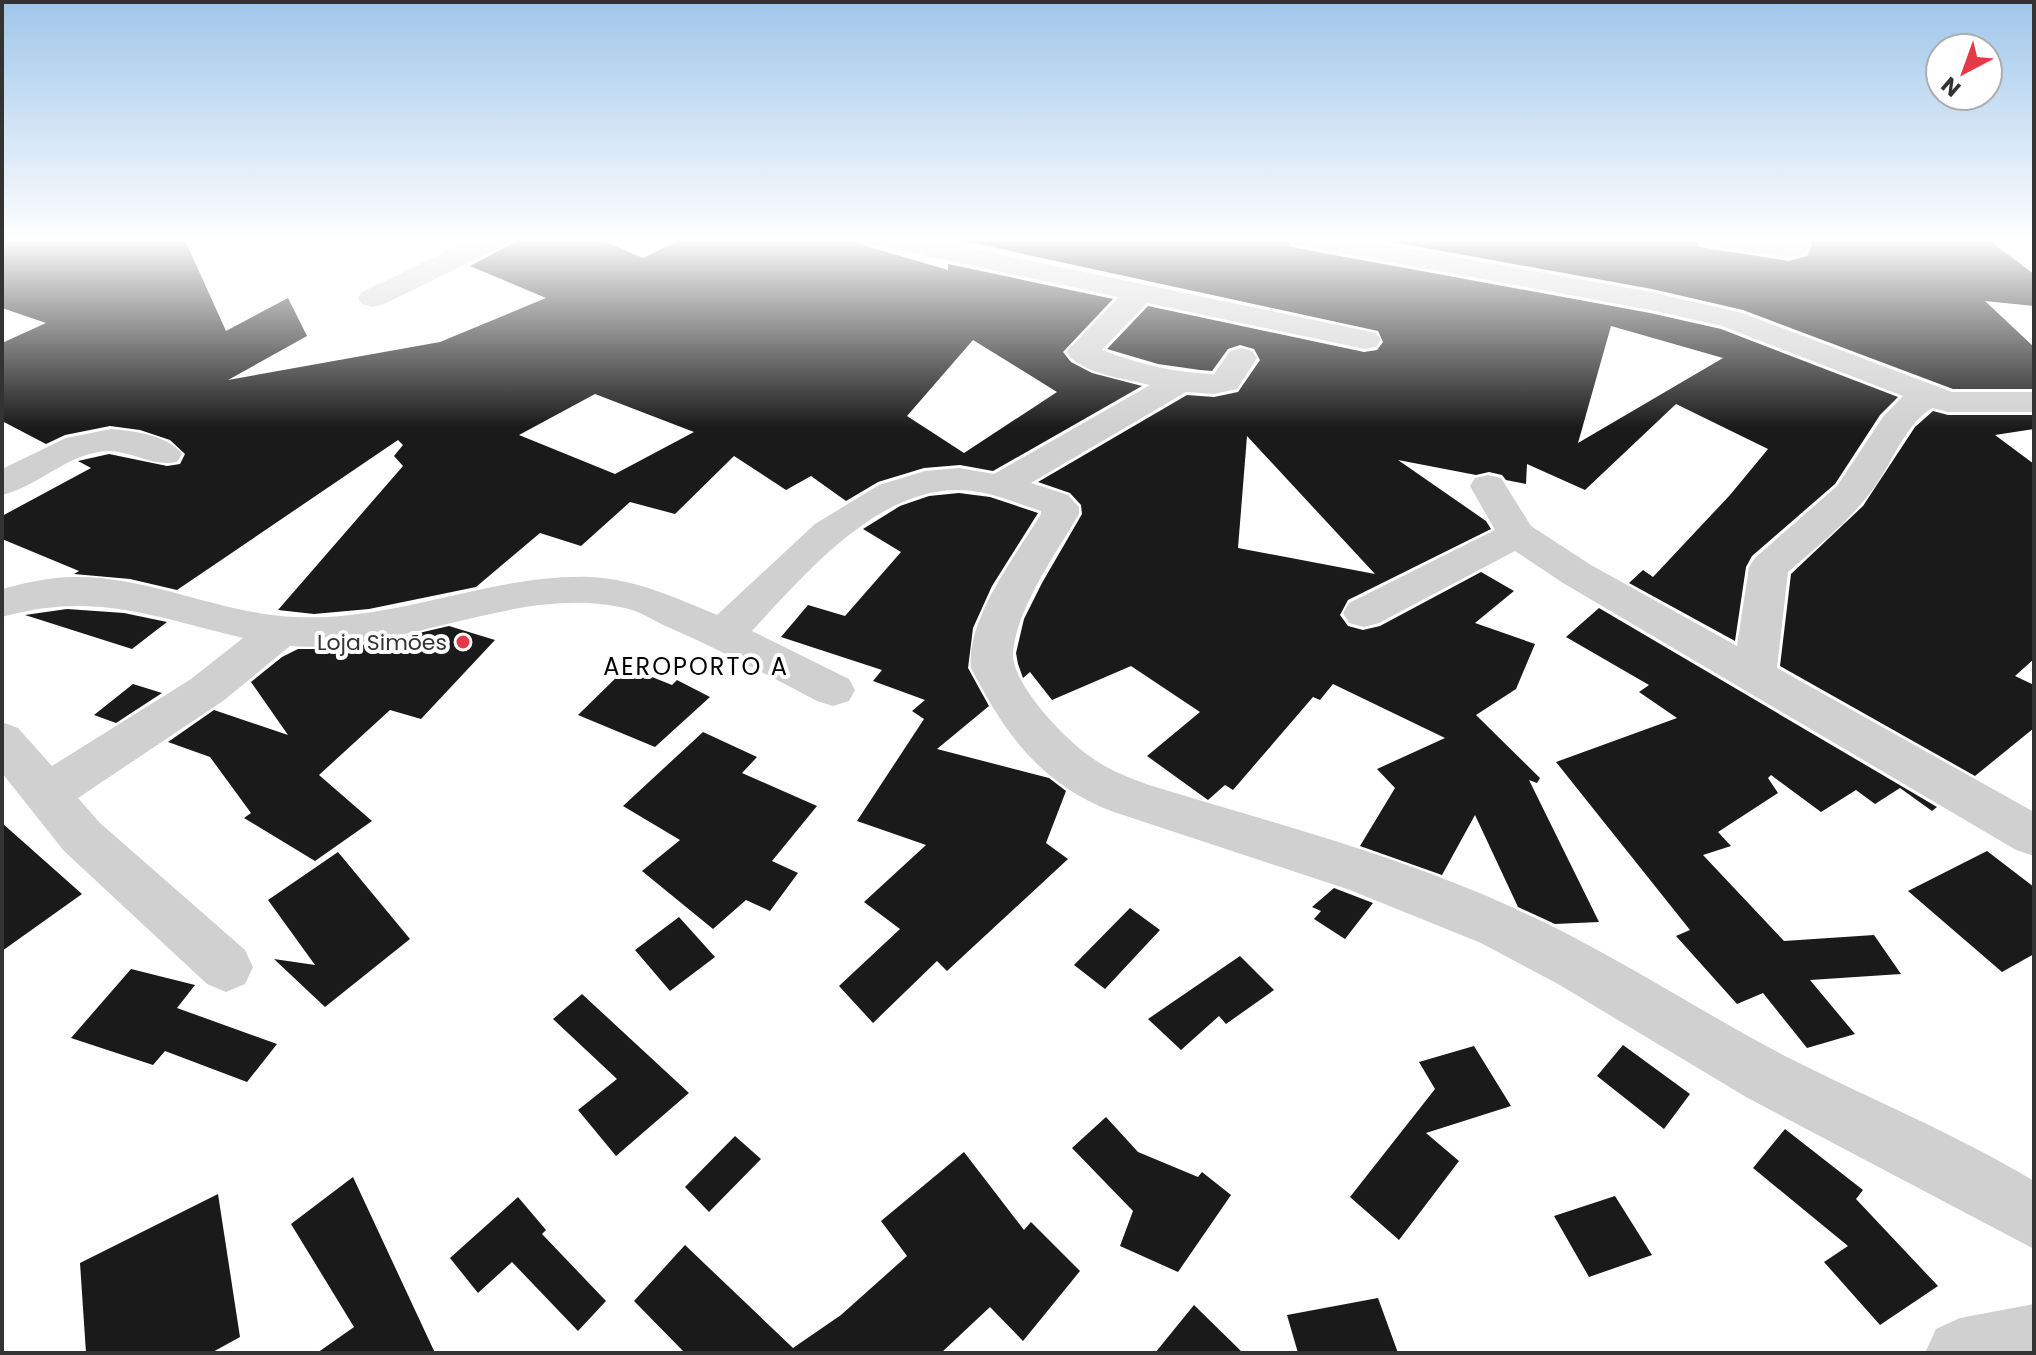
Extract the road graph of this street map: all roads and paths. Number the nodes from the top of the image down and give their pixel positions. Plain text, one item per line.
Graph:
1 (1132, 301) edge
2 (1181, 301) edge
3 (1652, 301) edge
4 (1365, 340) dead end
5 (1241, 358) dead end
6 (1179, 382) junction
7 (1927, 396) junction
8 (2034, 402) edge
9 (164, 454) dead end
10 (8, 475) edge
11 (1488, 486) dead end
12 (998, 487) junction
13 (1517, 534) junction
14 (2, 603) edge
15 (1364, 613) dead end
16 (282, 630) junction
17 (724, 634) junction
18 (1754, 674) junction
19 (833, 690) dead end
20 (2, 740) edge
21 (48, 793) junction
22 (2034, 836) edge
23 (226, 967) dead end
24 (2034, 1217) edge
25 (2034, 1338) edge
26 (1960, 1353) edge

1 - 6 street
2 - 4 street
3 - 7 street
5 - 6 street
6 - 12 street
7 - 8 street
7 - 18 street
9 - 10 street
11 - 13 street
12 - 17 street
12 - 24 street
13 - 15 street
13 - 18 street
14 - 16 street
16 - 17 street
16 - 21 street
17 - 19 street
18 - 22 street
20 - 21 street
21 - 23 street
25 - 26 street

